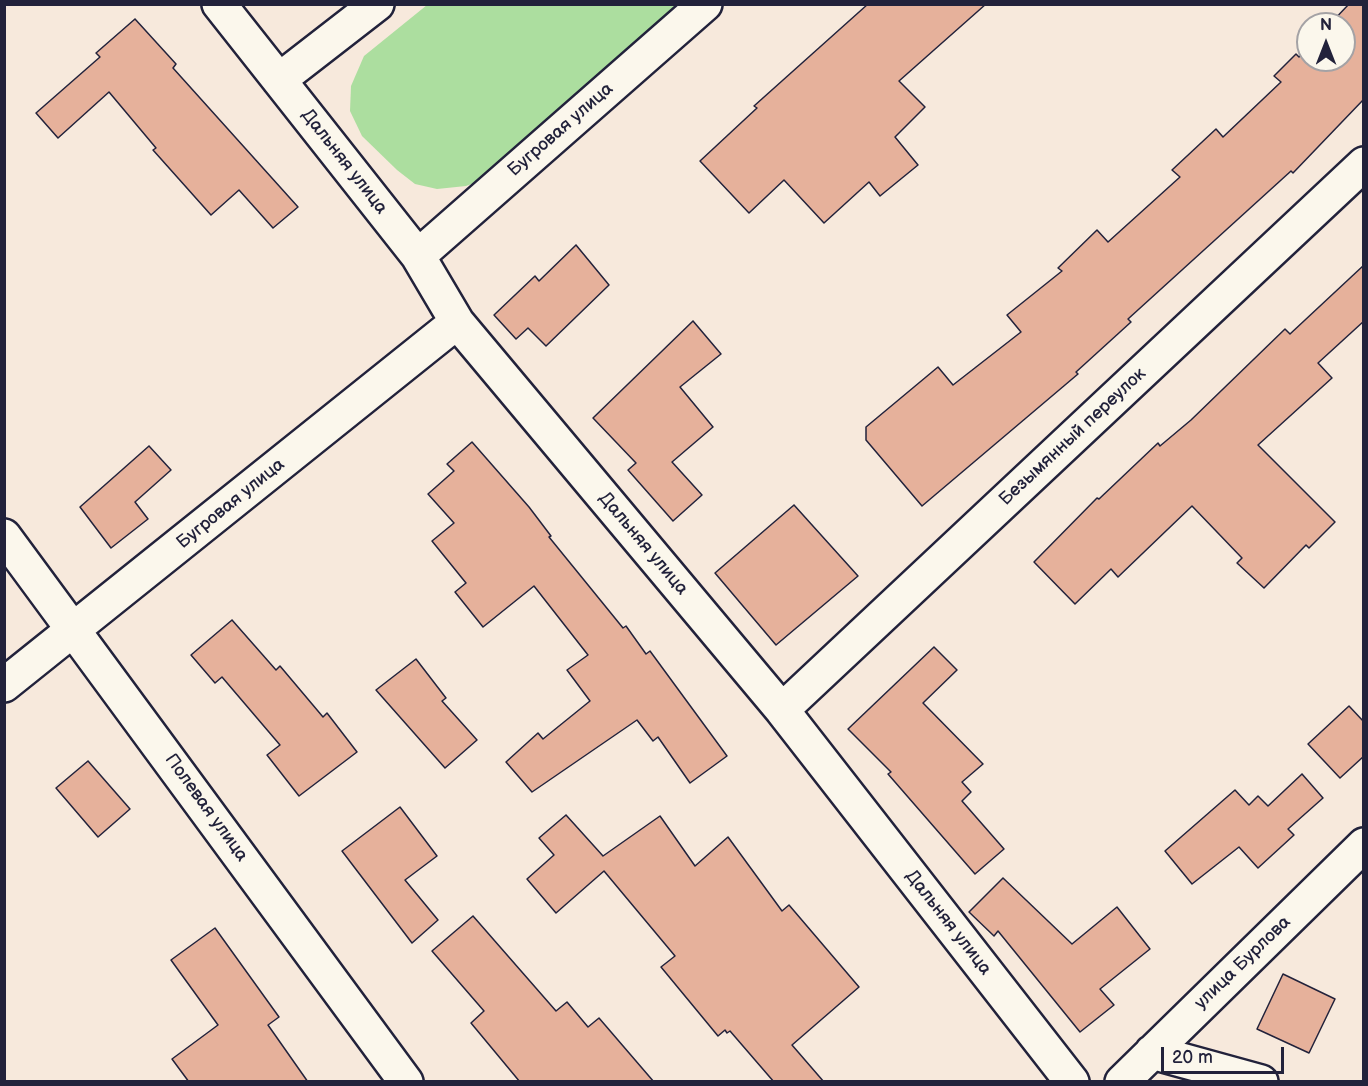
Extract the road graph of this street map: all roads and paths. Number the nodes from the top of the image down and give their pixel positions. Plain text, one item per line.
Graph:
1 (219, 4) edge
2 (377, 4) edge
3 (705, 4) edge
4 (279, 80) junction
5 (1364, 164) edge
6 (418, 256) junction
7 (457, 322) junction
8 (4, 536) edge
9 (76, 629) junction
10 (4, 685) edge
11 (783, 710) junction
12 (1364, 845) edge
13 (1152, 1052) junction
14 (406, 1082) edge
15 (1072, 1082) edge
16 (1122, 1082) edge
17 (1262, 1082) edge

1 - 4 street, Дальняя улица
2 - 4 street
3 - 6 street, Бугровая улица
4 - 6 street, Дальняя улица
5 - 11 street, Безымянный переулок
6 - 7 street, Дальняя улица
7 - 9 street, Бугровая улица
7 - 11 street, Дальняя улица
8 - 9 street, Полевая улица
9 - 10 street, Бугровая улица
9 - 14 street, Полевая улица
11 - 15 street, Дальняя улица
12 - 13 street, улица Бурлова
13 - 16 street, улица Бурлова
13 - 17 street

